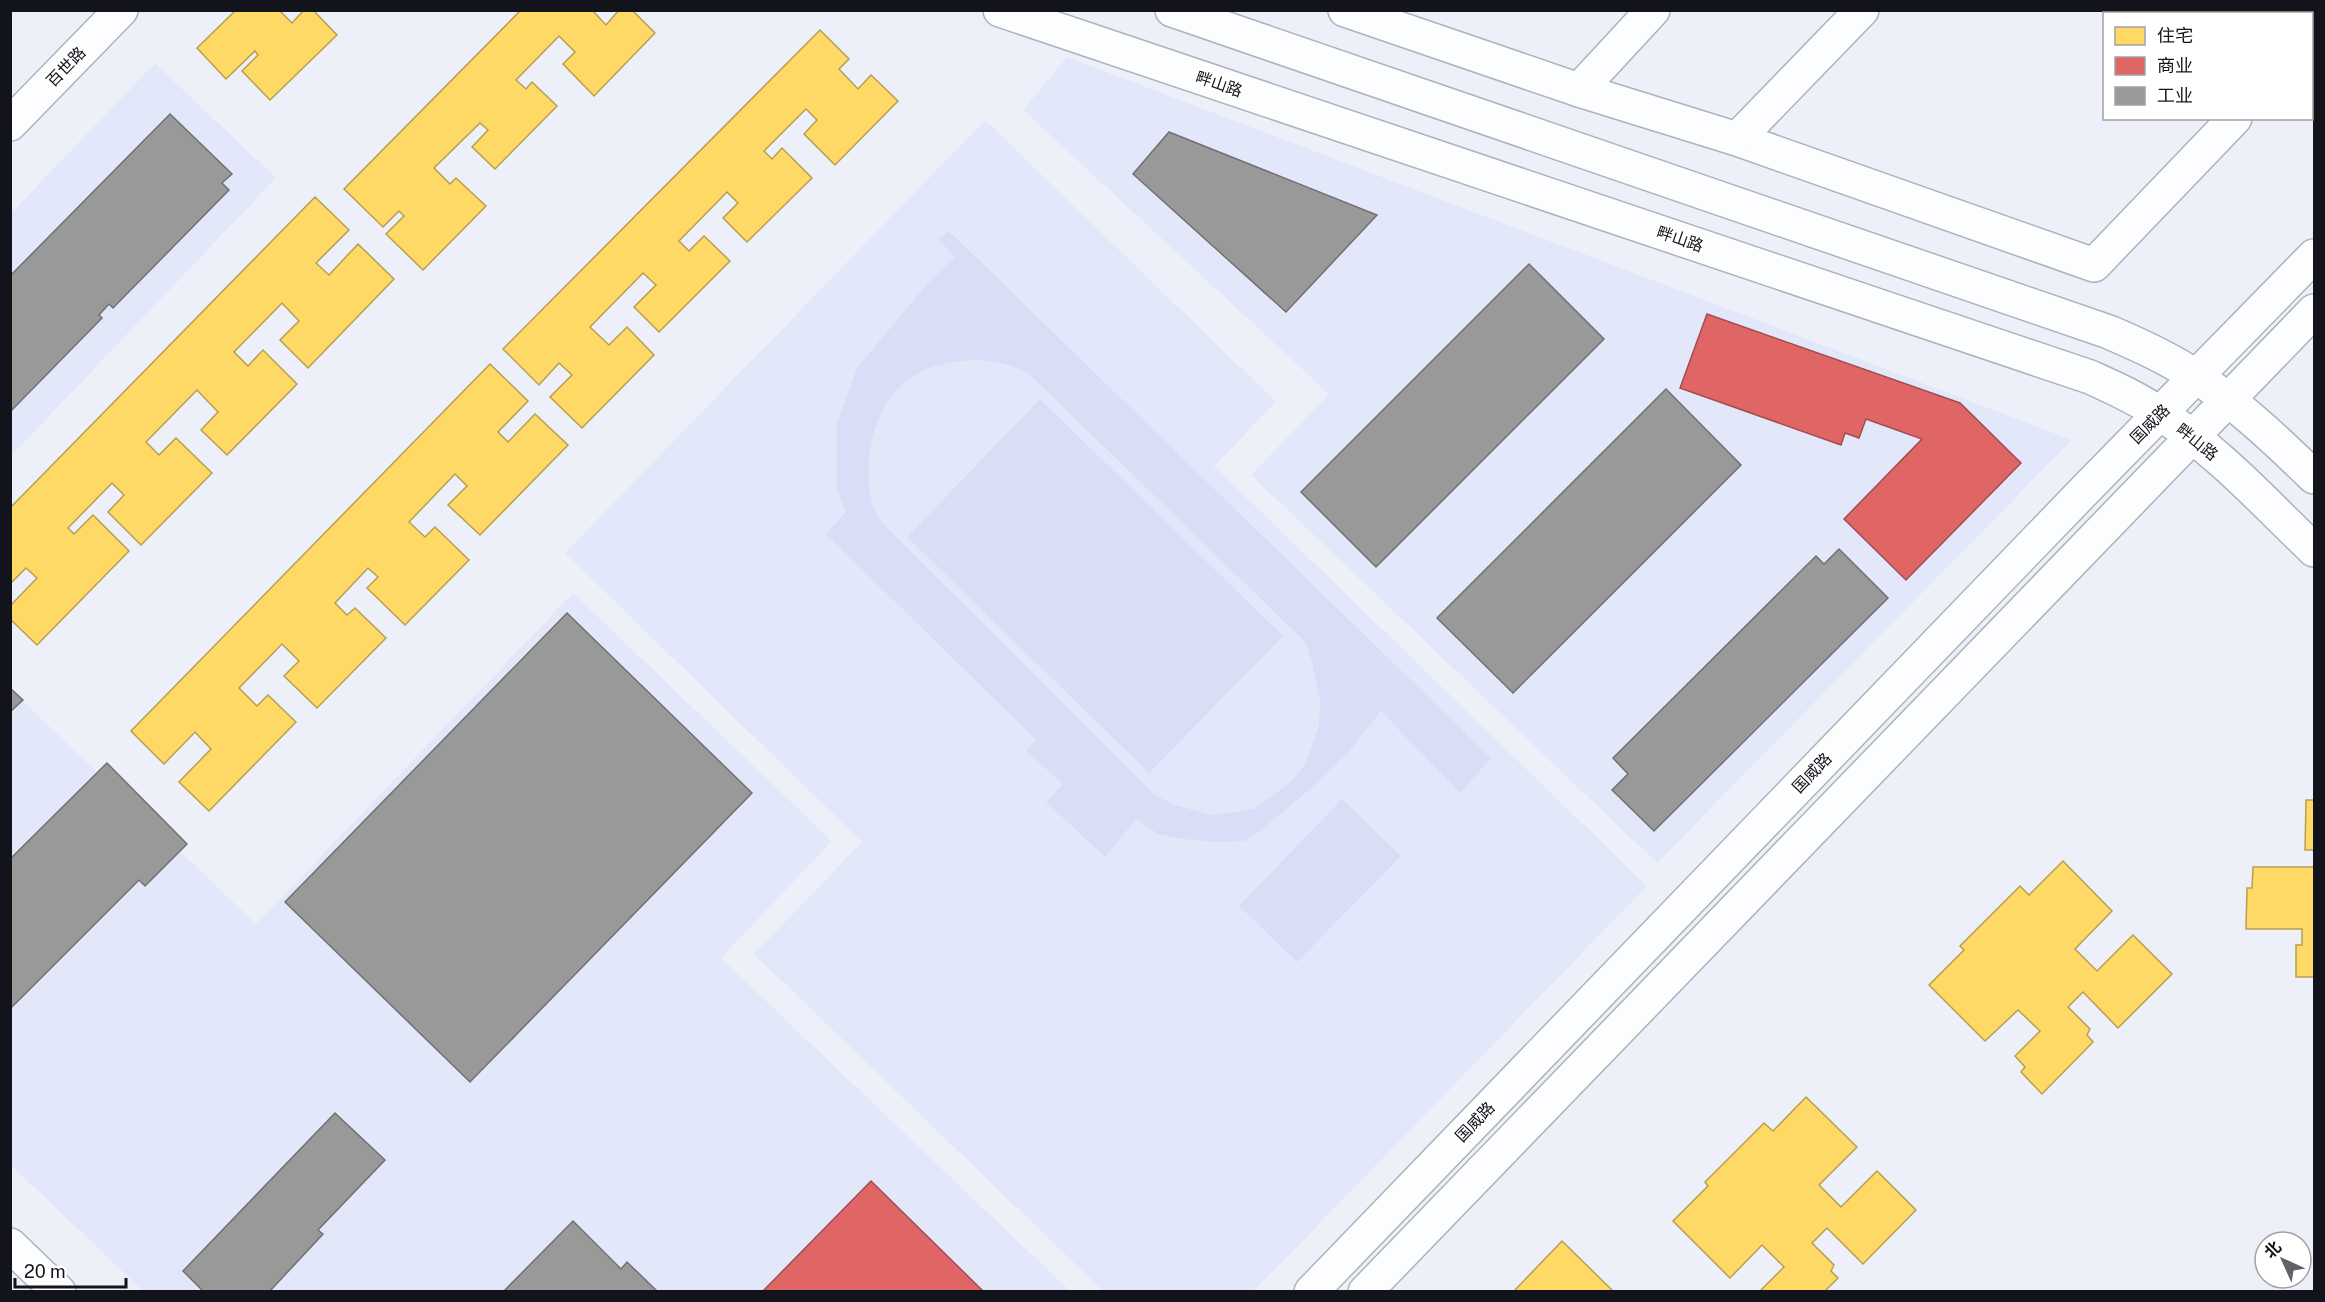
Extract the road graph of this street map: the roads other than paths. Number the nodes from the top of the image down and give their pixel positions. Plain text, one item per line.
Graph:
1 (121, 10) edge
2 (1000, 10) edge
3 (1172, 10) edge
4 (1345, 10) edge
5 (1653, 10) edge
6 (1862, 10) edge
7 (1579, 90) junction
8 (2233, 120) edge
9 (10, 124) edge
10 (1737, 139) junction
11 (2314, 256) edge
12 (2314, 311) edge
13 (2196, 376) junction
14 (2227, 400) junction
15 (2160, 413) junction
16 (2192, 437) junction
17 (2314, 477) edge
18 (2314, 550) edge
19 (10, 1245) edge
20 (58, 1292) edge
21 (1311, 1292) edge
22 (1365, 1292) edge

1 - 9 street, 百世路
2 - 15 street, 畔山路
3 - 13 street
4 - 7 street
5 - 7 street
6 - 10 street
7 - 10 street
8 - 10 street
11 - 13 street, 国威路
12 - 14 street
13 - 14 street
13 - 15 street, 国威路
14 - 16 street
14 - 17 street
15 - 16 street, 畔山路
15 - 21 street, 国威路
16 - 18 street, 畔山路
16 - 22 street
19 - 20 street

